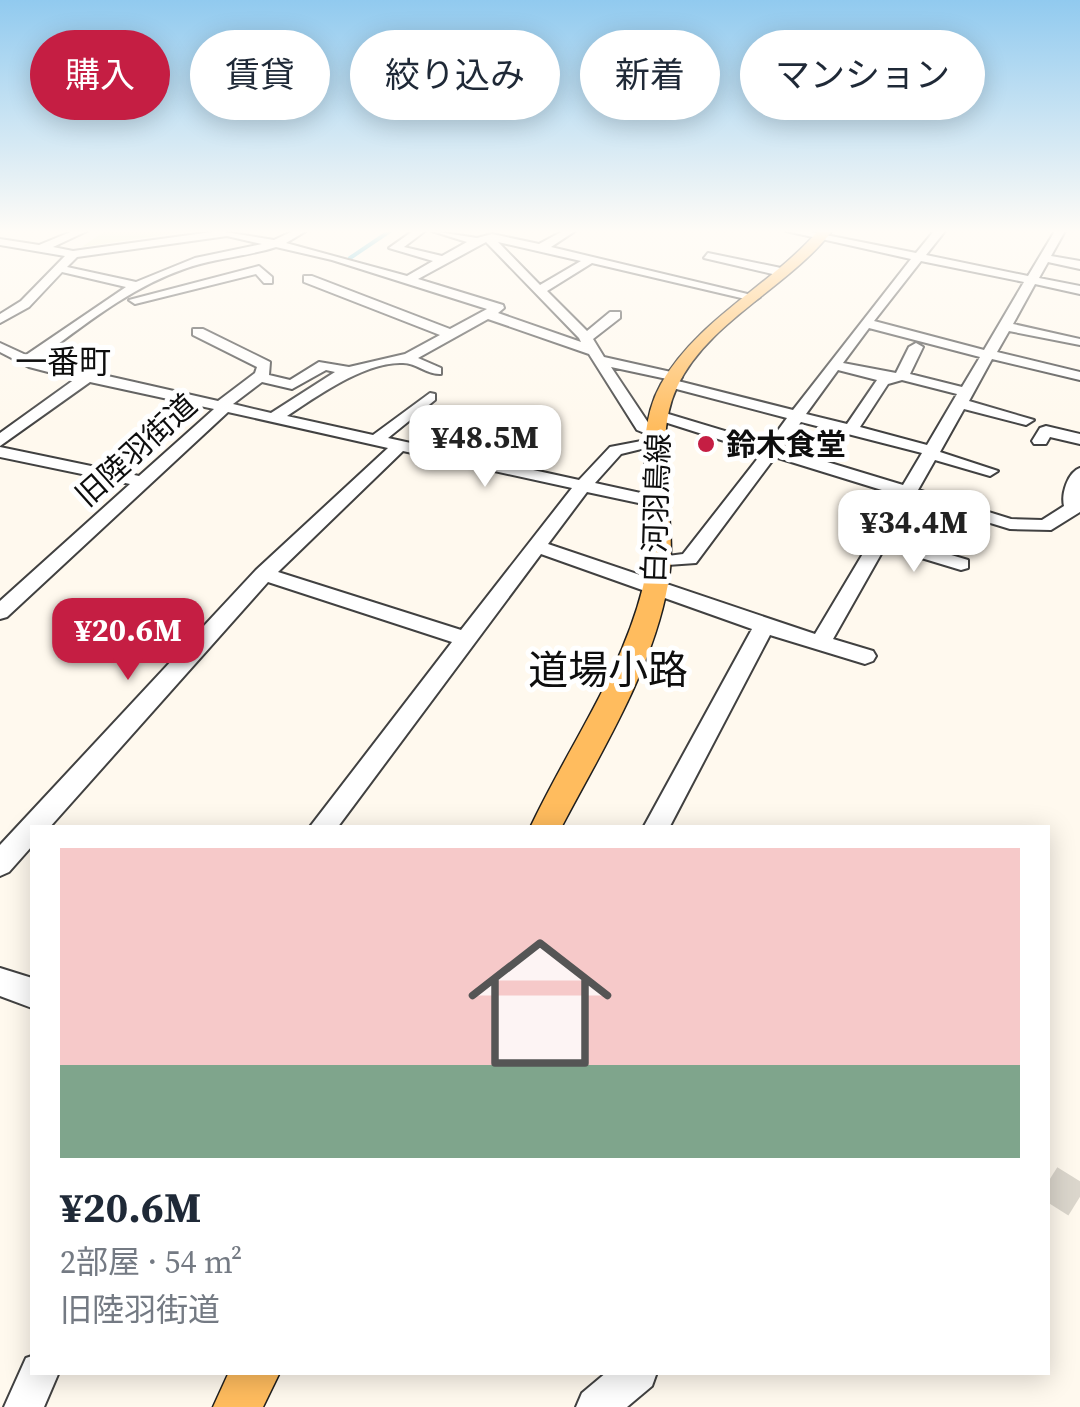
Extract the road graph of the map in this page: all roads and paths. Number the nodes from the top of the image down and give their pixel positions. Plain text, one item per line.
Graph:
1 (33, 297) edge
2 (120, 297) edge
3 (156, 297) edge
4 (351, 297) edge
5 (462, 297) edge
6 (538, 297) edge
7 (547, 297) edge
8 (754, 297) edge
9 (887, 297) edge
10 (1022, 297) edge
11 (531, 303) dead end
12 (517, 311) dead end
13 (96, 312) junction
14 (615, 316) dead end
15 (496, 317) junction
16 (0, 319) edge
17 (866, 323) junction
18 (1005, 326) junction
19 (198, 332) dead end
20 (453, 335) junction
21 (1076, 342) dead end
22 (0, 347) edge
23 (916, 348) dead end
24 (593, 350) junction
25 (988, 354) junction
26 (405, 358) junction
27 (27, 361) junction
28 (835, 365) junction
29 (436, 371) dead end
30 (350, 372) junction
31 (1080, 376) edge
32 (86, 377) junction
33 (258, 377) junction
34 (896, 377) junction
35 (672, 380) junction
36 (430, 397) dead end
37 (963, 398) junction
38 (224, 406) junction
39 (798, 416) junction
40 (276, 417) junction
41 (1026, 420) dead end
42 (852, 429) junction
43 (659, 431) junction
44 (1080, 439) edge
45 (376, 440) junction
46 (0, 441) edge
47 (1040, 441) dead end
48 (398, 447) junction
49 (775, 450) junction
50 (0, 452) edge
51 (931, 453) junction
52 (990, 471) dead end
53 (1080, 473) edge
54 (141, 481) junction
55 (582, 487) junction
56 (907, 494) junction
57 (662, 503) junction
58 (1077, 505) edge
59 (880, 540) junction
60 (536, 546) junction
61 (660, 562) junction
62 (961, 564) dead end
63 (263, 574) junction
64 (656, 586) junction
65 (0, 612) edge
66 (764, 626) junction
67 (466, 639) junction
68 (820, 644) junction
69 (866, 656) dead end
70 (36, 825) edge
71 (324, 825) edge
72 (547, 825) edge
73 (658, 825) edge
74 (30, 831) edge
75 (0, 864) edge
76 (0, 982) edge
77 (30, 992) edge
78 (39, 1375) edge
79 (254, 1375) edge
80 (634, 1375) edge
81 (24, 1407) edge
82 (237, 1407) edge
83 (596, 1407) edge

1 - 16 street
2 - 13 street
3 - 13 street
4 - 20 street
5 - 15 street
6 - 11 street
7 - 24 street
8 - 35 main road, 白河羽鳥線
9 - 17 street
10 - 18 street
12 - 15 street
13 - 27 street
14 - 24 street
15 - 20 street
15 - 24 street
17 - 25 street
17 - 28 street
18 - 21 street
18 - 25 street
19 - 33 street
20 - 26 street
22 - 27 street, 旧陸羽街道
23 - 34 street
24 - 35 street
24 - 43 street
25 - 31 street
25 - 37 street
26 - 29 street
26 - 30 street
27 - 32 street, 旧陸羽街道
28 - 34 street
28 - 39 street
30 - 33 street
30 - 40 street
32 - 38 street, 旧陸羽街道
32 - 46 street
33 - 38 street
34 - 37 street
34 - 42 street
35 - 39 street
35 - 43 main road, 白河羽鳥線
36 - 45 street
37 - 41 street
37 - 51 street
38 - 40 street
38 - 54 street, 旧陸羽街道
39 - 42 street
39 - 49 street
40 - 45 street
42 - 51 street
43 - 49 street
43 - 55 street
43 - 57 main road, 白河羽鳥線
44 - 47 street
45 - 48 street
48 - 55 street
48 - 63 street
49 - 56 street
49 - 61 street
50 - 54 street
51 - 52 street
51 - 56 street
53 - 58 street
54 - 65 street, 旧陸羽街道
55 - 57 street
55 - 60 street
56 - 58 street
56 - 59 street
57 - 61 main road, 白河羽鳥線
59 - 62 street
59 - 68 street
60 - 64 street
60 - 67 street
61 - 64 main road, 白河羽鳥線
63 - 67 street
63 - 70 street
64 - 66 street
64 - 72 main road, 白河羽鳥線
66 - 68 street
66 - 73 street
67 - 71 street
68 - 69 street
74 - 75 street
76 - 77 street
78 - 81 street
79 - 82 main road
80 - 83 street

